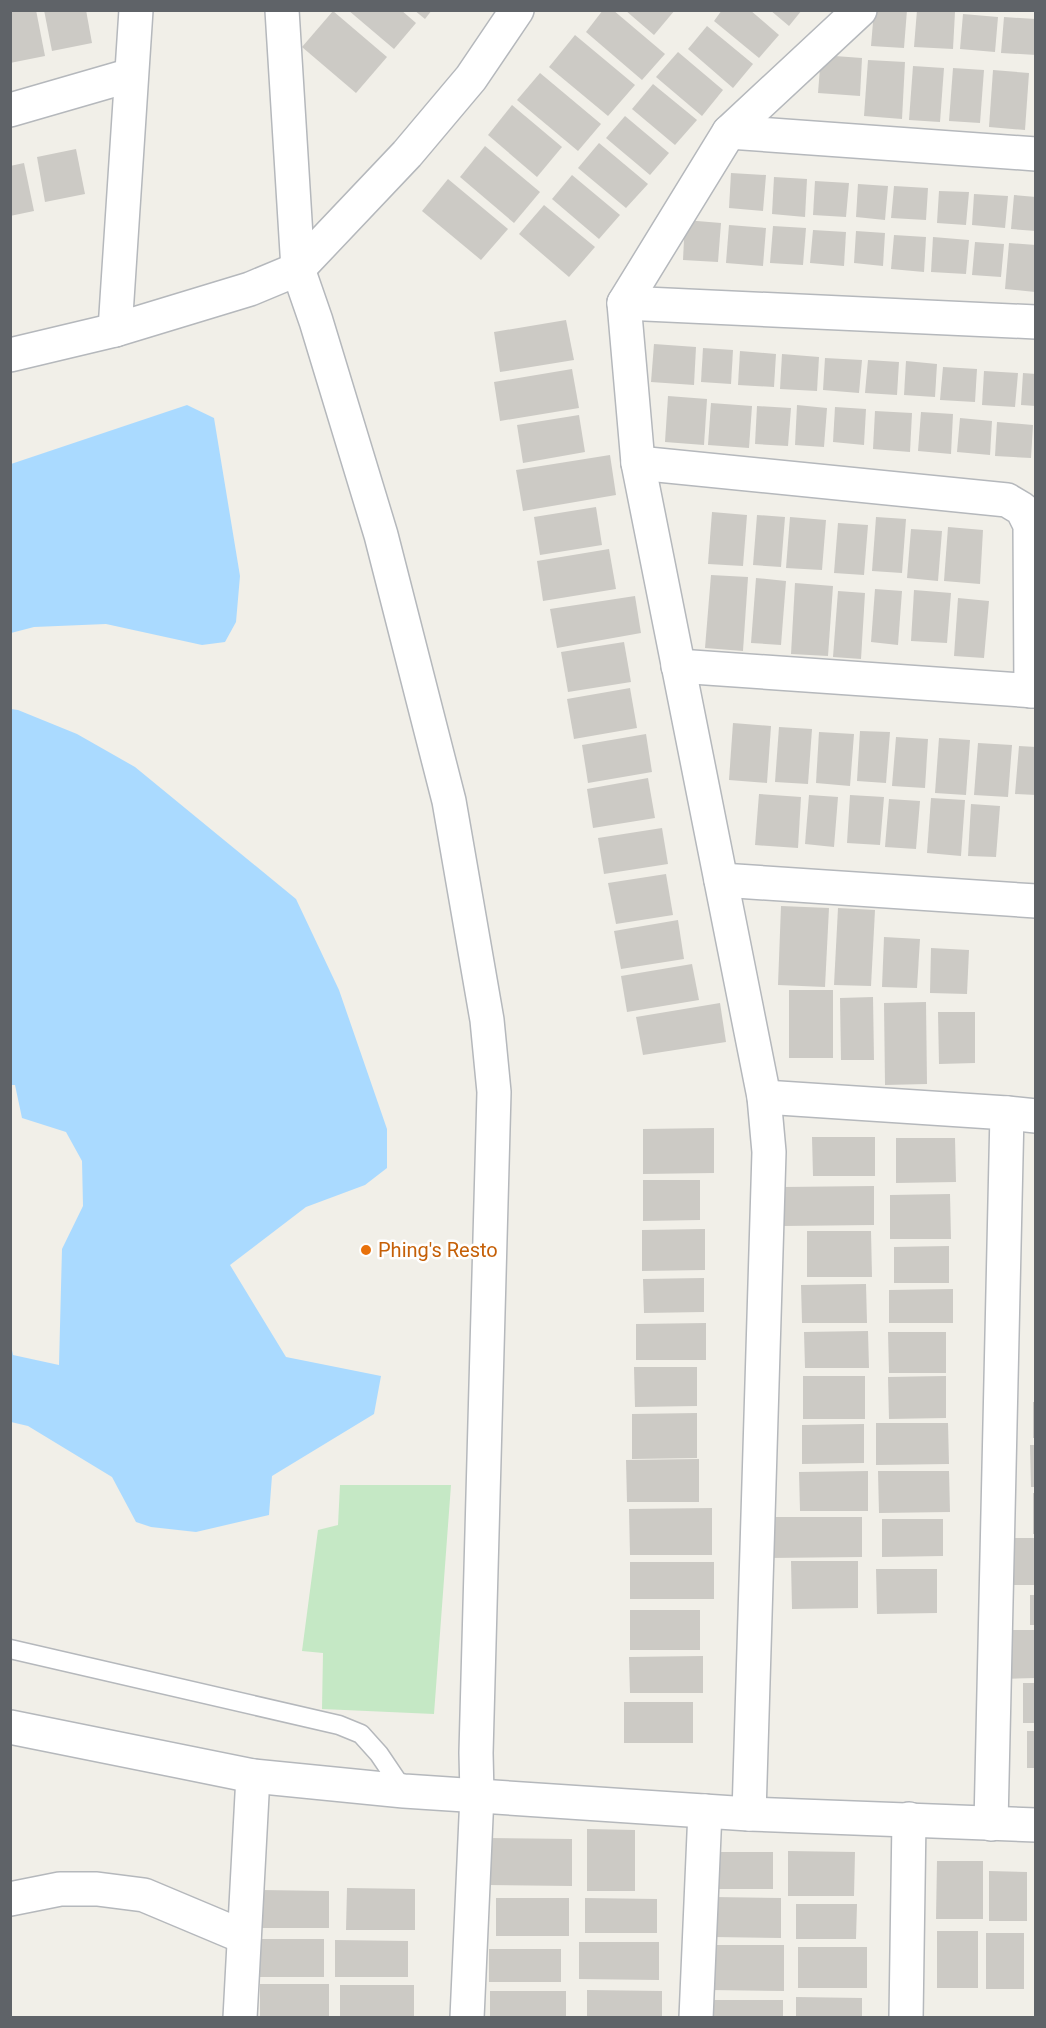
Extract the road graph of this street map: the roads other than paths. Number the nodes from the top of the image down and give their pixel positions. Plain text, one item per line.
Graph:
1 (136, 10) edge
2 (282, 10) edge
3 (517, 10) edge
4 (860, 10) edge
5 (131, 75) junction
6 (10, 110) edge
7 (729, 132) junction
8 (1035, 154) edge
9 (298, 269) junction
10 (624, 303) junction
11 (1035, 322) edge
12 (115, 330) junction
13 (10, 355) edge
14 (638, 463) junction
15 (678, 666) junction
16 (1033, 691) edge
17 (721, 880) junction
18 (1035, 902) edge
19 (764, 1097) junction
20 (1021, 1114) edge
21 (10, 1649) edge
22 (10, 1727) edge
23 (253, 1776) junction
24 (404, 1791) junction
25 (477, 1795) junction
26 (705, 1811) junction
27 (749, 1814) junction
28 (909, 1819) junction
29 (991, 1824) junction
30 (1035, 1825) edge
31 (10, 1899) edge
32 (244, 1937) junction
33 (240, 2018) edge
34 (467, 2018) edge
35 (696, 2018) edge
36 (906, 2018) edge

1 - 5 street
2 - 9 street
3 - 9 street
4 - 7 street
5 - 6 street
5 - 12 street
7 - 8 street
7 - 10 street
9 - 12 street
9 - 25 street
10 - 11 street
10 - 14 street
12 - 13 street
14 - 15 street
14 - 16 street
15 - 16 street
15 - 17 street
17 - 18 street
17 - 19 street
19 - 20 street
19 - 27 street
20 - 29 street
21 - 24 lane
22 - 23 street
23 - 24 street
23 - 32 street
24 - 25 street
25 - 26 street
25 - 34 street
26 - 27 street
26 - 35 street
27 - 28 street
28 - 29 street
28 - 36 street
29 - 30 street
31 - 32 street
32 - 33 street

